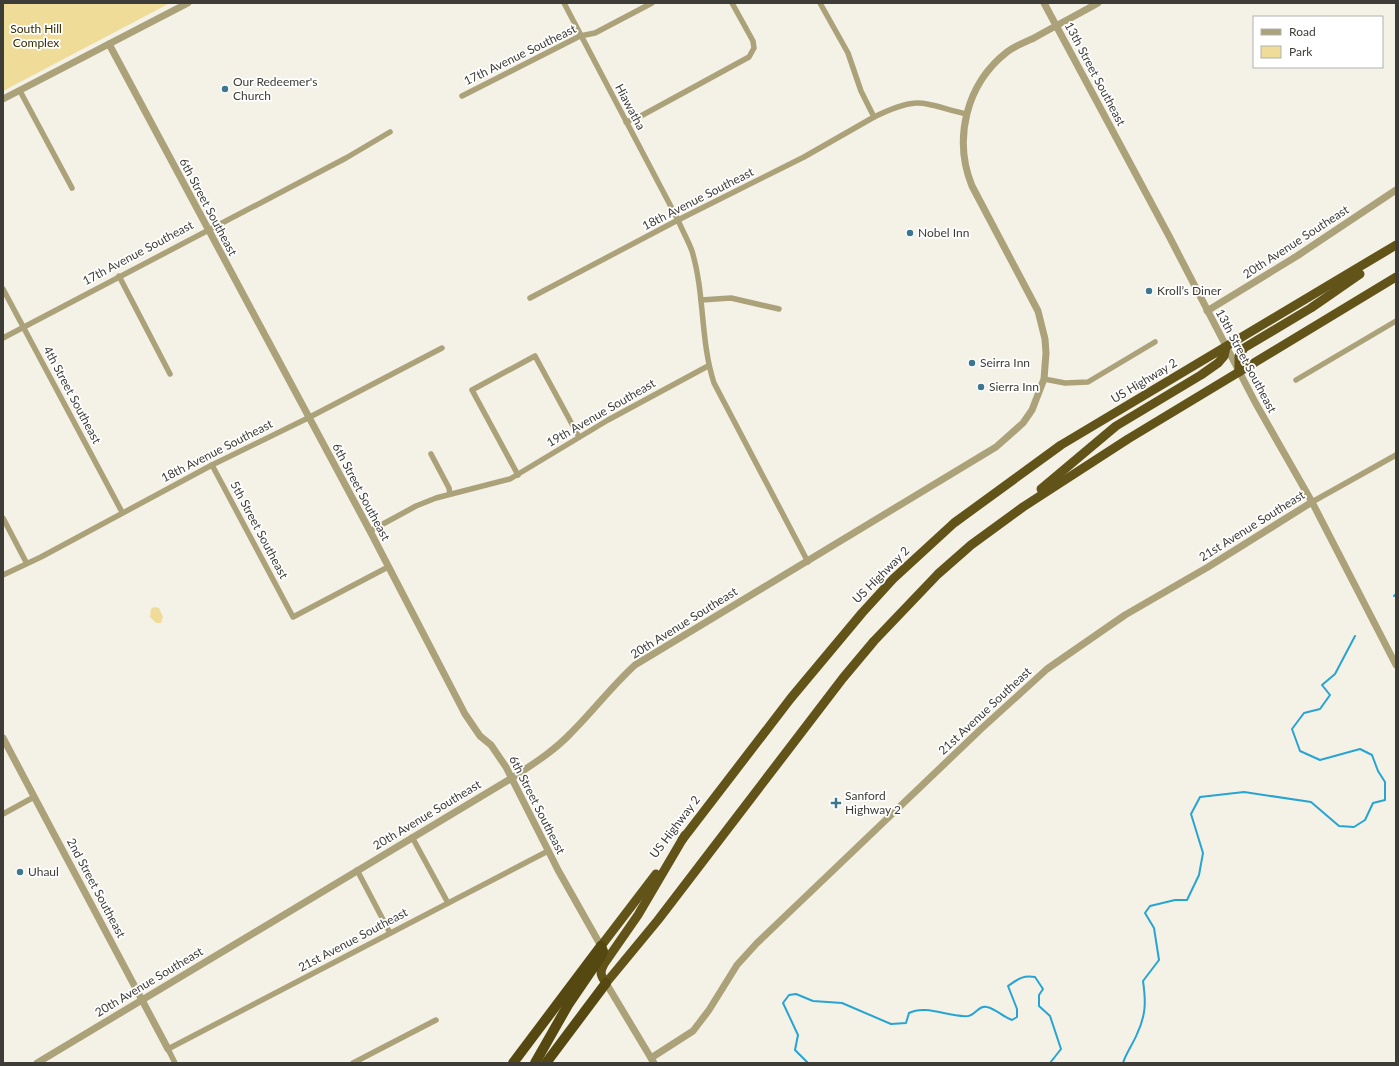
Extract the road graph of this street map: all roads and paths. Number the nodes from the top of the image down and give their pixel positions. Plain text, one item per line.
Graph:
1 (188, 3) edge
2 (564, 3) edge
3 (652, 3) edge
4 (732, 3) edge
5 (820, 3) edge
6 (1044, 3) edge
7 (1098, 3) edge
8 (1057, 25) junction
9 (580, 36) junction
10 (108, 44) junction
11 (20, 91) junction
12 (462, 96) dead end
13 (3, 99) edge
14 (966, 114) junction
15 (874, 117) junction
16 (626, 122) junction
17 (390, 132) dead end
18 (72, 188) dead end
19 (1396, 190) edge
20 (678, 220) junction
21 (209, 229) junction
22 (1396, 246) edge
23 (118, 276) junction
24 (1396, 277) edge
25 (3, 290) edge
26 (530, 298) dead end
27 (700, 300) junction
28 (779, 309) dead end
29 (1206, 311) junction
30 (1396, 321) edge
31 (23, 326) junction
32 (3, 338) edge
33 (1155, 342) dead end
34 (442, 348) dead end
35 (1226, 348) junction
36 (708, 366) junction
37 (1239, 372) junction
38 (170, 374) dead end
39 (1044, 379) junction
40 (1296, 380) dead end
41 (308, 418) junction
42 (579, 438) junction
43 (431, 454) dead end
44 (1396, 455) edge
45 (212, 465) junction
46 (518, 475) junction
47 (450, 494) junction
48 (1312, 502) junction
49 (1023, 507) junction
50 (122, 512) junction
51 (3, 518) edge
52 (370, 531) junction
53 (26, 562) junction
54 (808, 562) junction
55 (388, 567) junction
56 (3, 575) edge
57 (1396, 665) edge
58 (3, 738) edge
59 (512, 778) junction
60 (34, 796) junction
61 (3, 814) edge
62 (685, 835) junction
63 (412, 837) junction
64 (548, 851) junction
65 (357, 870) junction
66 (448, 904) junction
67 (390, 934) junction
68 (601, 946) junction
69 (606, 983) junction
70 (142, 998) junction
71 (436, 1020) dead end
72 (168, 1049) junction
73 (653, 1061) edge
74 (38, 1062) edge
75 (175, 1063) edge
76 (353, 1063) edge
77 (513, 1063) edge
78 (535, 1063) edge
79 (546, 1063) edge

1 - 10 street
2 - 9 street, Hiawatha
3 - 9 street, 17th Avenue Southeast
4 - 16 street
5 - 15 street
6 - 8 street, 13th Street Southeast
7 - 8 street
8 - 14 street
8 - 29 street, 13th Street Southeast
9 - 12 street, 17th Avenue Southeast
9 - 16 street, Hiawatha
10 - 11 street
10 - 21 street, 6th Street Southeast
11 - 13 street
11 - 18 street
14 - 15 street, 18th Avenue Southeast
14 - 39 street
15 - 20 street, 18th Avenue Southeast
16 - 20 street, Hiawatha
17 - 21 street, 17th Avenue Southeast
19 - 29 street, 20th Avenue Southeast
20 - 26 street, 18th Avenue Southeast
20 - 27 street, Hiawatha
21 - 23 street, 17th Avenue Southeast
21 - 41 street, 6th Street Southeast
22 - 35 highway, US Highway 2
22 - 37 highway
23 - 31 street, 17th Avenue Southeast
23 - 38 street
24 - 37 highway
25 - 31 street, 4th Street Southeast
27 - 28 street
27 - 36 street
29 - 35 street, 13th Street Southeast
30 - 40 street
31 - 32 street, 17th Avenue Southeast
31 - 50 street, 4th Street Southeast
33 - 39 street
34 - 41 street, 18th Avenue Southeast
35 - 37 street, 13th Street Southeast
35 - 49 highway
35 - 62 highway, US Highway 2
36 - 42 street, 19th Avenue Southeast
36 - 54 street
37 - 48 street, 13th Street Southeast
37 - 49 highway
39 - 54 street, 20th Avenue Southeast
41 - 45 street, 18th Avenue Southeast
41 - 52 street, 6th Street Southeast
42 - 46 street, 19th Avenue Southeast
42 - 46 street
43 - 47 street
44 - 48 street, 21st Avenue Southeast
45 - 50 street, 18th Avenue Southeast
45 - 55 street, 5th Street Southeast
46 - 47 street, 19th Avenue Southeast
47 - 52 street, 19th Avenue Southeast
48 - 57 street, 13th Street Southeast
48 - 73 street, 21st Avenue Southeast
49 - 69 highway
50 - 53 street, 18th Avenue Southeast
51 - 53 street
52 - 55 street, 6th Street Southeast
53 - 56 street, 18th Avenue Southeast
54 - 59 street, 20th Avenue Southeast
55 - 59 street, 6th Street Southeast
58 - 60 street, 2nd Street Southeast
59 - 63 street, 20th Avenue Southeast
59 - 64 street, 6th Street Southeast
60 - 61 street
60 - 70 street, 2nd Street Southeast
62 - 68 highway, US Highway 2
62 - 69 highway
63 - 65 street, 20th Avenue Southeast
63 - 66 street
64 - 66 street, 21st Avenue Southeast
64 - 68 street, 6th Street Southeast
65 - 67 street
65 - 70 street, 20th Avenue Southeast
66 - 67 street, 21st Avenue Southeast
67 - 72 street, 21st Avenue Southeast
68 - 77 highway, US Highway 2
68 - 78 highway
69 - 73 street
69 - 79 highway
70 - 72 street, 2nd Street Southeast
70 - 74 street, 20th Avenue Southeast
71 - 76 street
72 - 75 street

